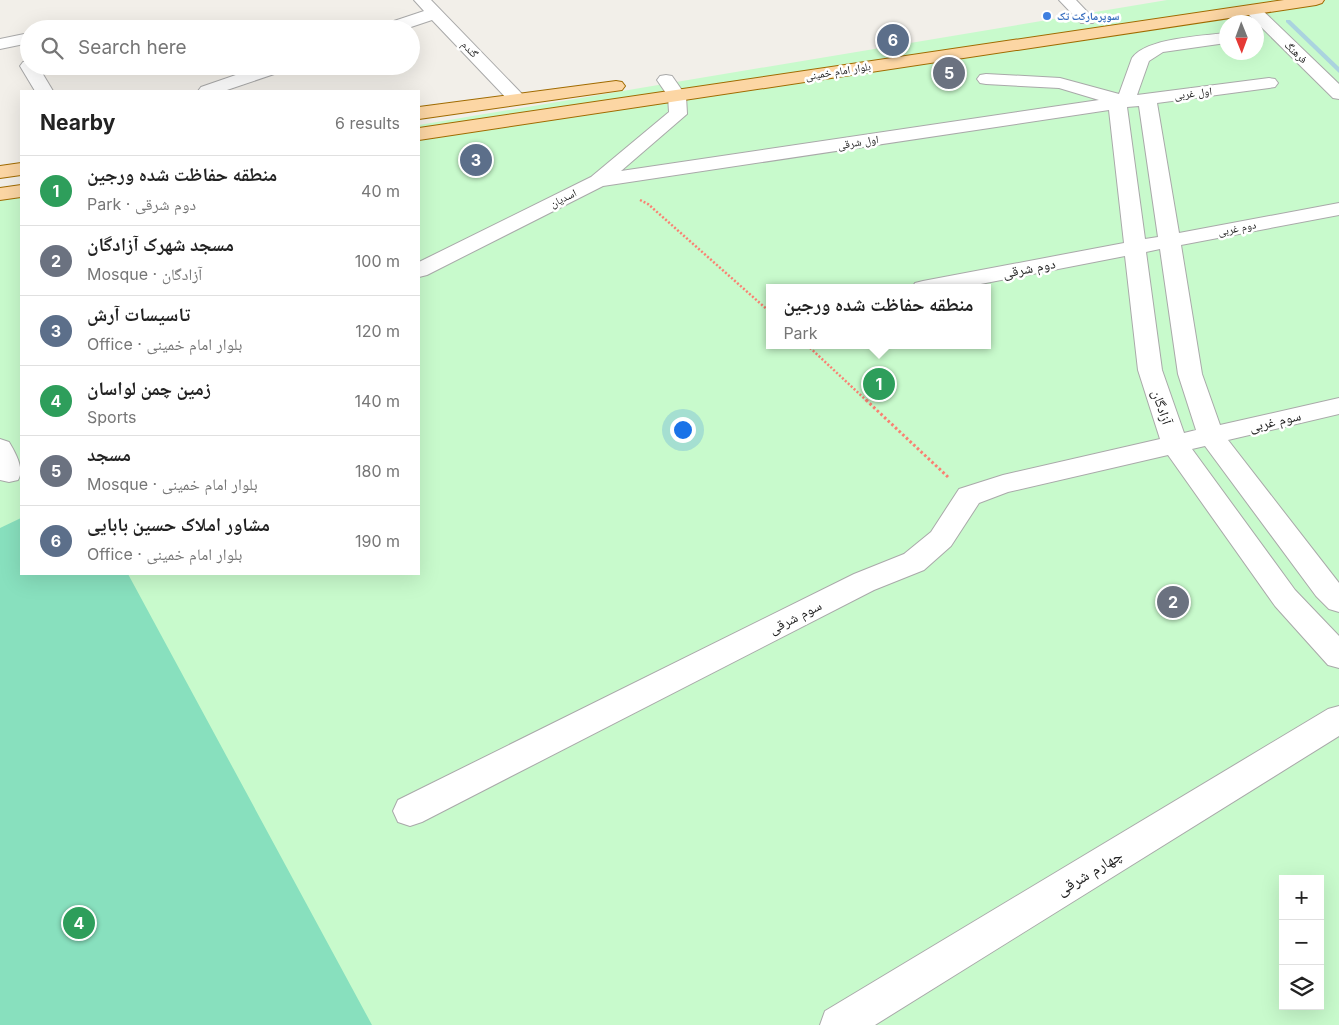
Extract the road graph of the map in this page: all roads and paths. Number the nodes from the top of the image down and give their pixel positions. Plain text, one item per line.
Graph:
1 (422, 0) edge
2 (1067, 0) edge
3 (1217, 0) edge
4 (1316, 0) edge
5 (1253, 10) junction
6 (435, 13) junction
7 (414, 20) edge
8 (1087, 20) junction
9 (1274, 31) junction
10 (1264, 33) edge
11 (1219, 39) edge
12 (725, 72) dead end
13 (34, 75) edge
14 (254, 75) edge
15 (686, 77) dead end
16 (986, 79) dead end
17 (648, 82) dead end
18 (1269, 83) dead end
19 (629, 85) dead end
20 (672, 88) junction
21 (43, 90) edge
22 (210, 90) edge
23 (1339, 94) edge
24 (517, 99) junction
25 (1130, 101) junction
26 (420, 113) edge
27 (420, 134) edge
28 (20, 169) edge
29 (0, 172) edge
30 (598, 180) junction
31 (20, 191) edge
32 (0, 194) edge
33 (1339, 209) edge
34 (1169, 242) junction
35 (1134, 248) junction
36 (420, 269) edge
37 (944, 284) edge
38 (766, 308) edge
39 (811, 349) edge
40 (1339, 406) edge
41 (1211, 436) junction
42 (1175, 445) junction
43 (0, 448) edge
44 (10, 472) edge
45 (969, 496) junction
46 (1339, 601) edge
47 (1339, 656) edge
48 (1339, 719) edge
49 (410, 811) dead end
50 (839, 1025) edge

1 - 6 street, گندم
2 - 8 street
3 - 8 main road, بلوار امام خمینی
4 - 5 main road, بلوار امام خمینی
5 - 9 street, فرهنگ
5 - 20 main road, بلوار امام خمینی
6 - 7 street
6 - 24 street, گندم
8 - 12 main road, بلوار امام خمینی
9 - 10 street
9 - 23 street, فرهنگ
11 - 25 street
13 - 21 street
14 - 22 street
15 - 20 main road, بلوار امام خمینی
16 - 25 street
17 - 20 main road, بلوار امام خمینی
18 - 25 street, اول غربی
19 - 24 main road
20 - 27 main road, بلوار امام خمینی
20 - 30 street, اسدیان
24 - 26 main road
25 - 30 street, اول شرقی
25 - 34 street
25 - 35 street, آزادگان
28 - 29 main road
30 - 36 street, اسدیان
30 - 38 path
31 - 32 main road
33 - 34 street, دوم غربی
34 - 35 street, دوم غربی
34 - 41 street
35 - 37 street, دوم شرقی
35 - 42 street, آزادگان
39 - 45 path
40 - 41 street, سوم غربی
41 - 42 street, سوم غربی
41 - 46 street
42 - 45 street
42 - 47 street, آزادگان
43 - 44 street
45 - 49 street, سوم شرقی
48 - 50 street, چهارم شرقی

